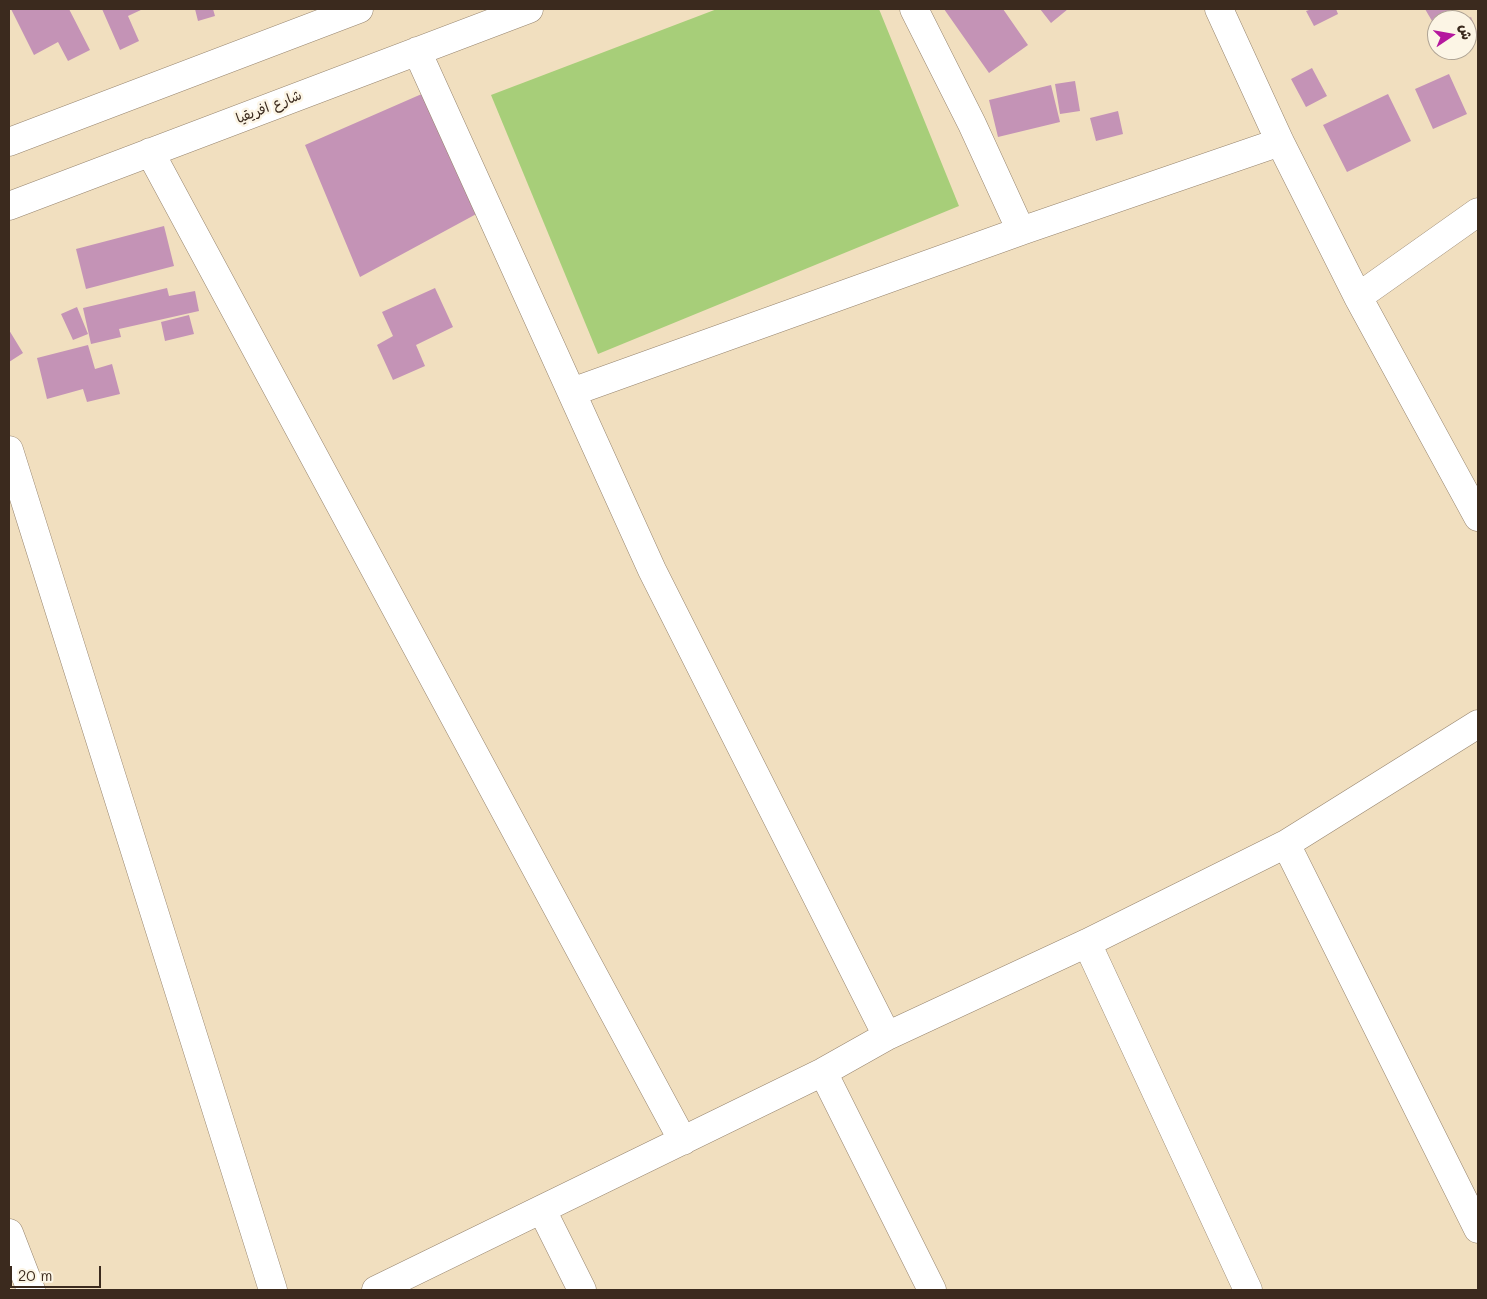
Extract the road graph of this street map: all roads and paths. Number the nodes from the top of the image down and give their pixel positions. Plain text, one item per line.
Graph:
1 (359, 9) edge
2 (528, 9) edge
3 (914, 9) edge
4 (1219, 9) edge
5 (330, 14) edge
6 (417, 51) junction
7 (9, 142) edge
8 (1280, 142) junction
9 (150, 152) junction
10 (9, 206) edge
11 (1478, 212) edge
12 (1021, 230) junction
13 (1358, 297) junction
14 (572, 392) junction
15 (9, 450) edge
16 (1478, 517) edge
17 (1478, 724) edge
18 (1286, 844) junction
19 (1087, 943) junction
20 (887, 1036) junction
21 (823, 1072) junction
22 (683, 1141) junction
23 (542, 1210) junction
24 (1478, 1229) edge
25 (9, 1233) edge
26 (31, 1290) edge
27 (272, 1290) edge
28 (376, 1290) edge
29 (582, 1290) edge
30 (932, 1290) edge
31 (1248, 1290) edge

1 - 5 street
2 - 6 street, شارع افريقيا
3 - 12 street
4 - 8 street
5 - 7 street
6 - 9 street, شارع افريقيا
6 - 14 street
8 - 12 street
8 - 13 street
9 - 10 street, شارع افريقيا
9 - 22 street
11 - 13 street
12 - 14 street
13 - 16 street
14 - 20 street
15 - 27 street
17 - 18 street
18 - 19 street
18 - 24 street
19 - 20 street
19 - 31 street
20 - 21 street
21 - 22 street
21 - 30 street
22 - 23 street
23 - 28 street
23 - 29 street
25 - 26 street

